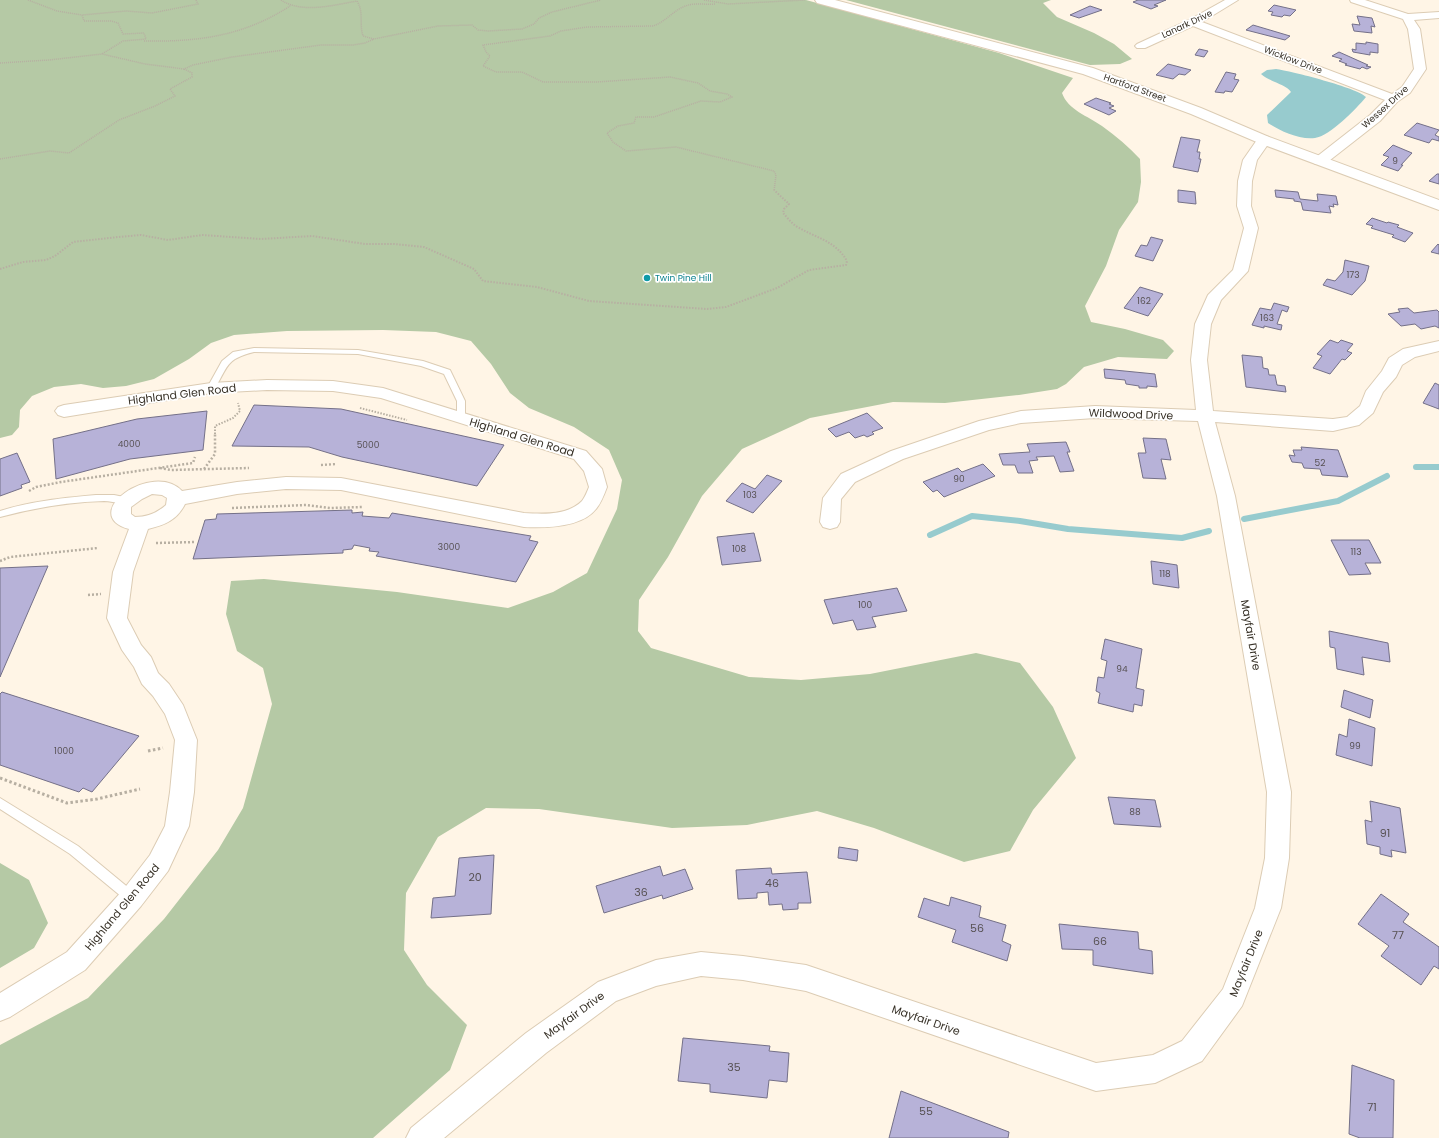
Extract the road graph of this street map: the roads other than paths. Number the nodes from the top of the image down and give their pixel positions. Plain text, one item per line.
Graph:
1 (821, 0) edge
2 (1233, 0) edge
3 (1354, 0) edge
4 (1439, 14) edge
5 (1407, 17) junction
6 (1193, 22) junction
7 (1141, 46) dead end
8 (1393, 99) junction
9 (1264, 140) junction
10 (1320, 161) junction
11 (1439, 205) edge
12 (1439, 346) edge
13 (211, 388) junction
14 (64, 411) dead end
15 (1206, 416) junction
16 (461, 418) junction
17 (176, 499) junction
18 (126, 500) junction
19 (0, 514) edge
20 (830, 522) dead end
21 (140, 524) junction
22 (0, 803) edge
23 (132, 898) junction
24 (0, 1008) edge
25 (421, 1138) edge

1 - 9 street, Hartford Street
2 - 6 street, Lanark Drive
3 - 5 street
4 - 5 street
5 - 8 street, Wessex Drive
6 - 7 street, Lanark Drive
6 - 8 street, Wicklow Drive
8 - 10 street, Wessex Drive
9 - 10 street, Hartford Street
9 - 15 street, Mayfair Drive
10 - 11 street, Hartford Street
12 - 15 street, Wildwood Drive
13 - 14 street, Highland Glen Road
13 - 16 street, Highland Glen Road
13 - 16 lane
15 - 20 street, Wildwood Drive
15 - 25 street, Mayfair Drive
16 - 17 street, Highland Glen Road
17 - 18 street
17 - 21 street
18 - 19 lane
18 - 21 street
21 - 23 street, Highland Glen Road
22 - 23 lane
23 - 24 street, Highland Glen Road

